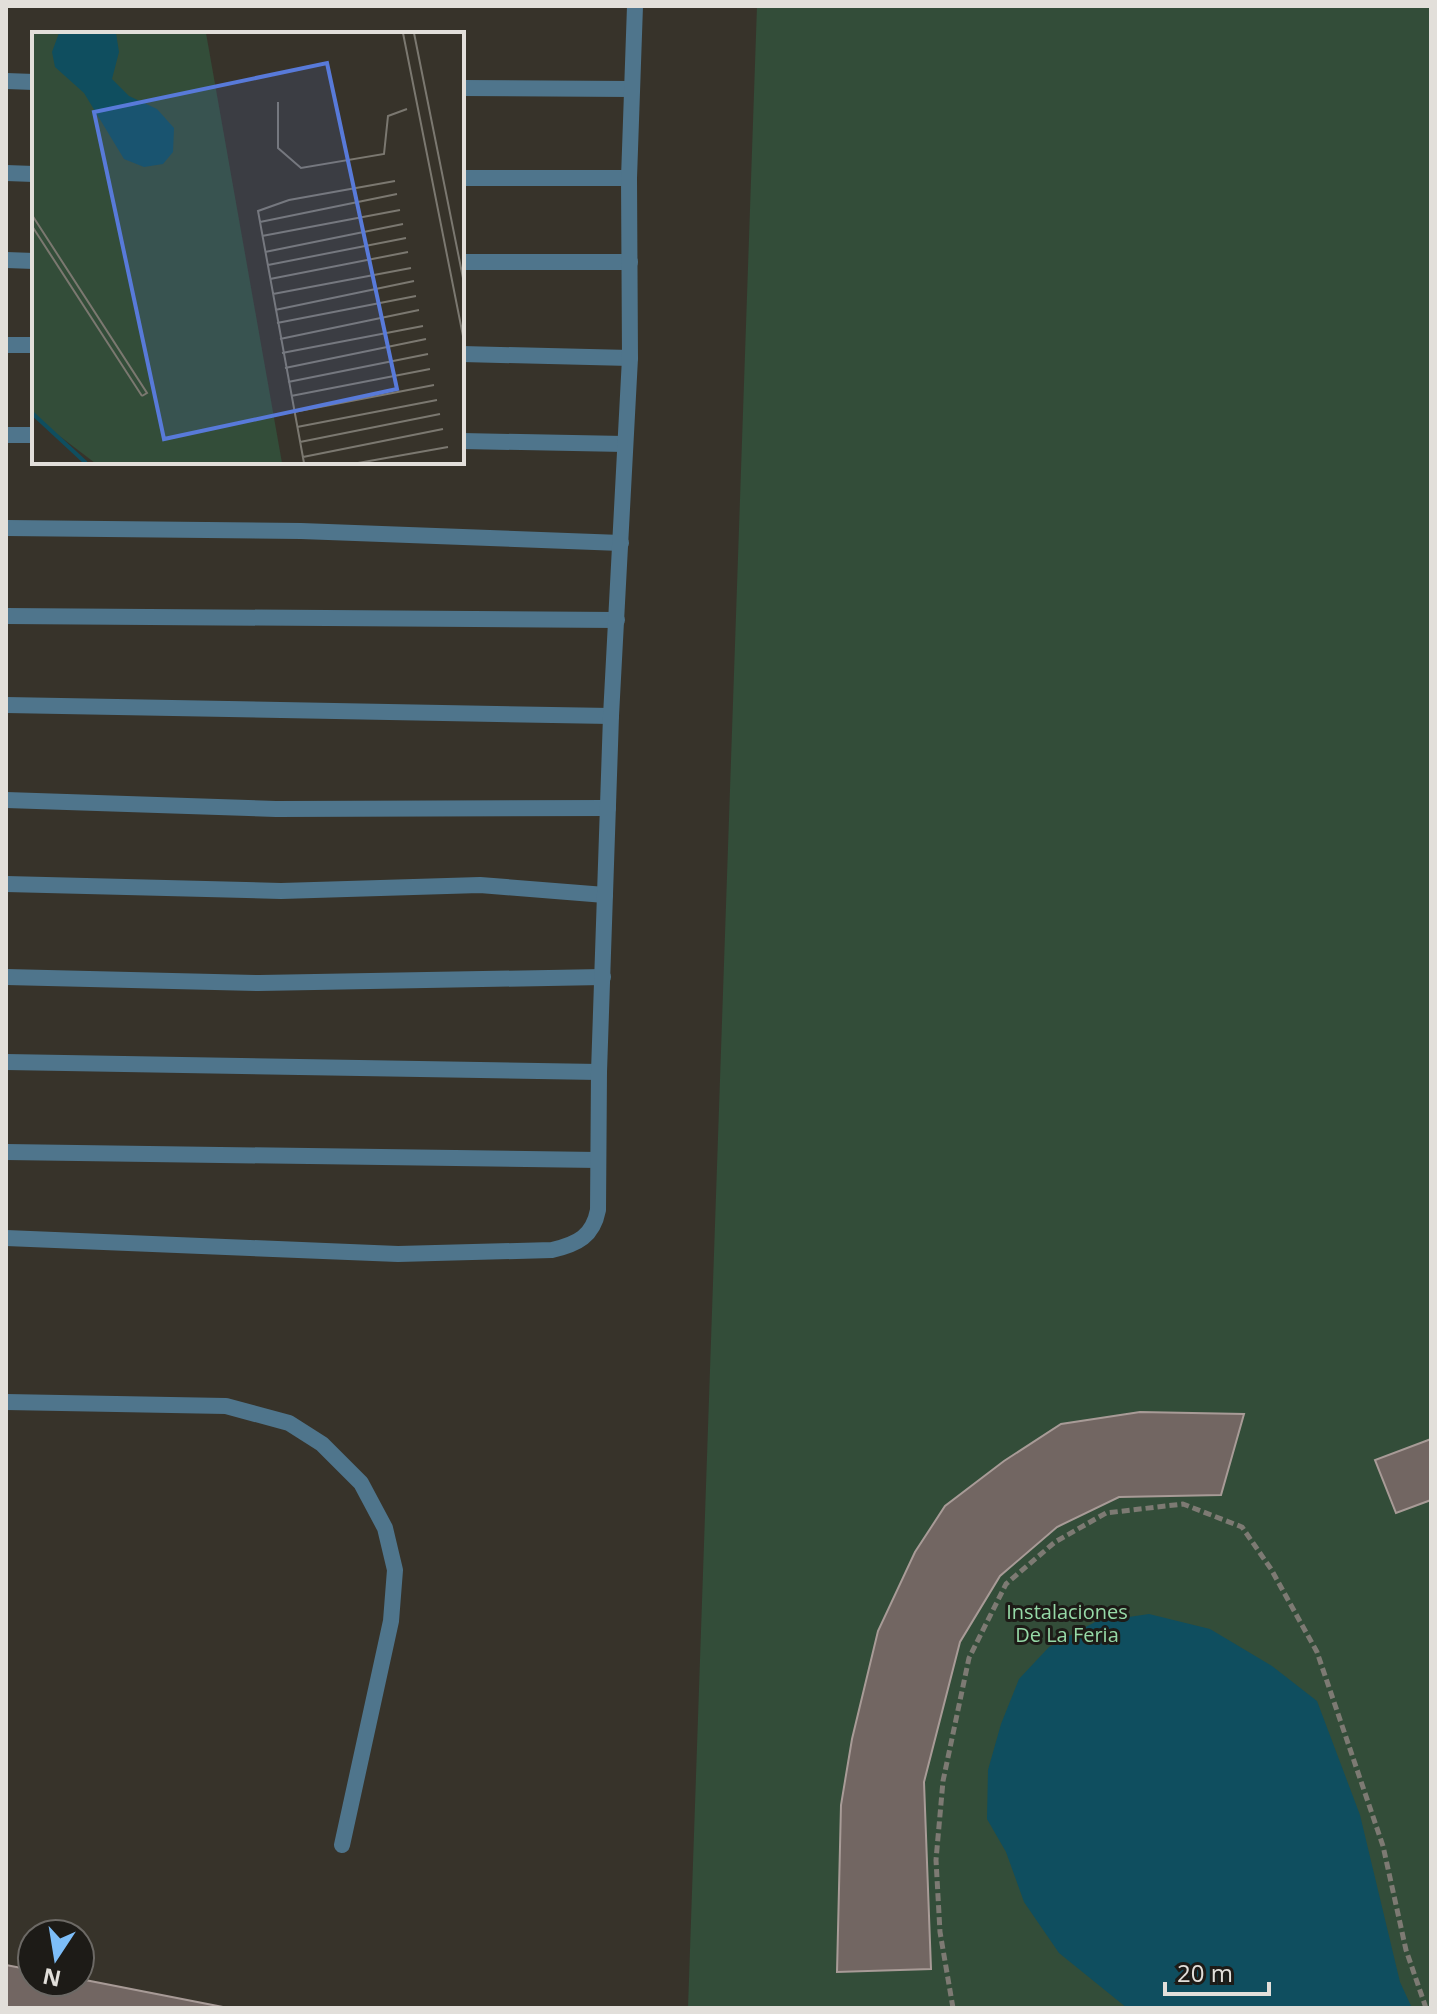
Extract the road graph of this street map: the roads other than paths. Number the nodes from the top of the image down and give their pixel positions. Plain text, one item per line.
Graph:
1 (635, 6) edge
2 (6, 81) edge
3 (32, 82) edge
4 (464, 88) edge
5 (630, 89) junction
6 (6, 173) edge
7 (32, 174) edge
8 (464, 178) edge
9 (629, 178) junction
10 (6, 260) edge
11 (32, 261) edge
12 (464, 262) edge
13 (630, 262) junction
14 (6, 345) edge
15 (32, 345) edge
16 (464, 354) edge
17 (630, 358) junction
18 (6, 435) edge
19 (32, 435) edge
20 (464, 441) edge
21 (625, 444) junction
22 (6, 528) edge
23 (621, 543) junction
24 (6, 616) edge
25 (617, 620) junction
26 (6, 705) edge
27 (611, 716) junction
28 (6, 800) edge
29 (608, 808) junction
30 (6, 884) edge
31 (605, 895) junction
32 (6, 977) edge
33 (603, 977) junction
34 (6, 1062) edge
35 (599, 1072) junction
36 (6, 1152) edge
37 (598, 1160) junction
38 (6, 1238) edge
39 (6, 1402) edge
40 (342, 1845) dead end

1 - 5 lane
2 - 3 lane
4 - 5 lane
5 - 9 lane
6 - 7 lane
8 - 9 lane
9 - 13 lane
10 - 11 lane
12 - 13 lane
13 - 17 lane
14 - 15 lane
16 - 17 lane
17 - 21 lane
18 - 19 lane
20 - 21 lane
21 - 23 lane
22 - 23 lane
23 - 25 lane
24 - 25 lane
25 - 27 lane
26 - 27 lane
27 - 29 lane
28 - 29 lane
29 - 31 lane
30 - 31 lane
31 - 33 lane
32 - 33 lane
33 - 35 lane
34 - 35 lane
35 - 37 lane
36 - 37 lane
37 - 38 lane
39 - 40 lane

